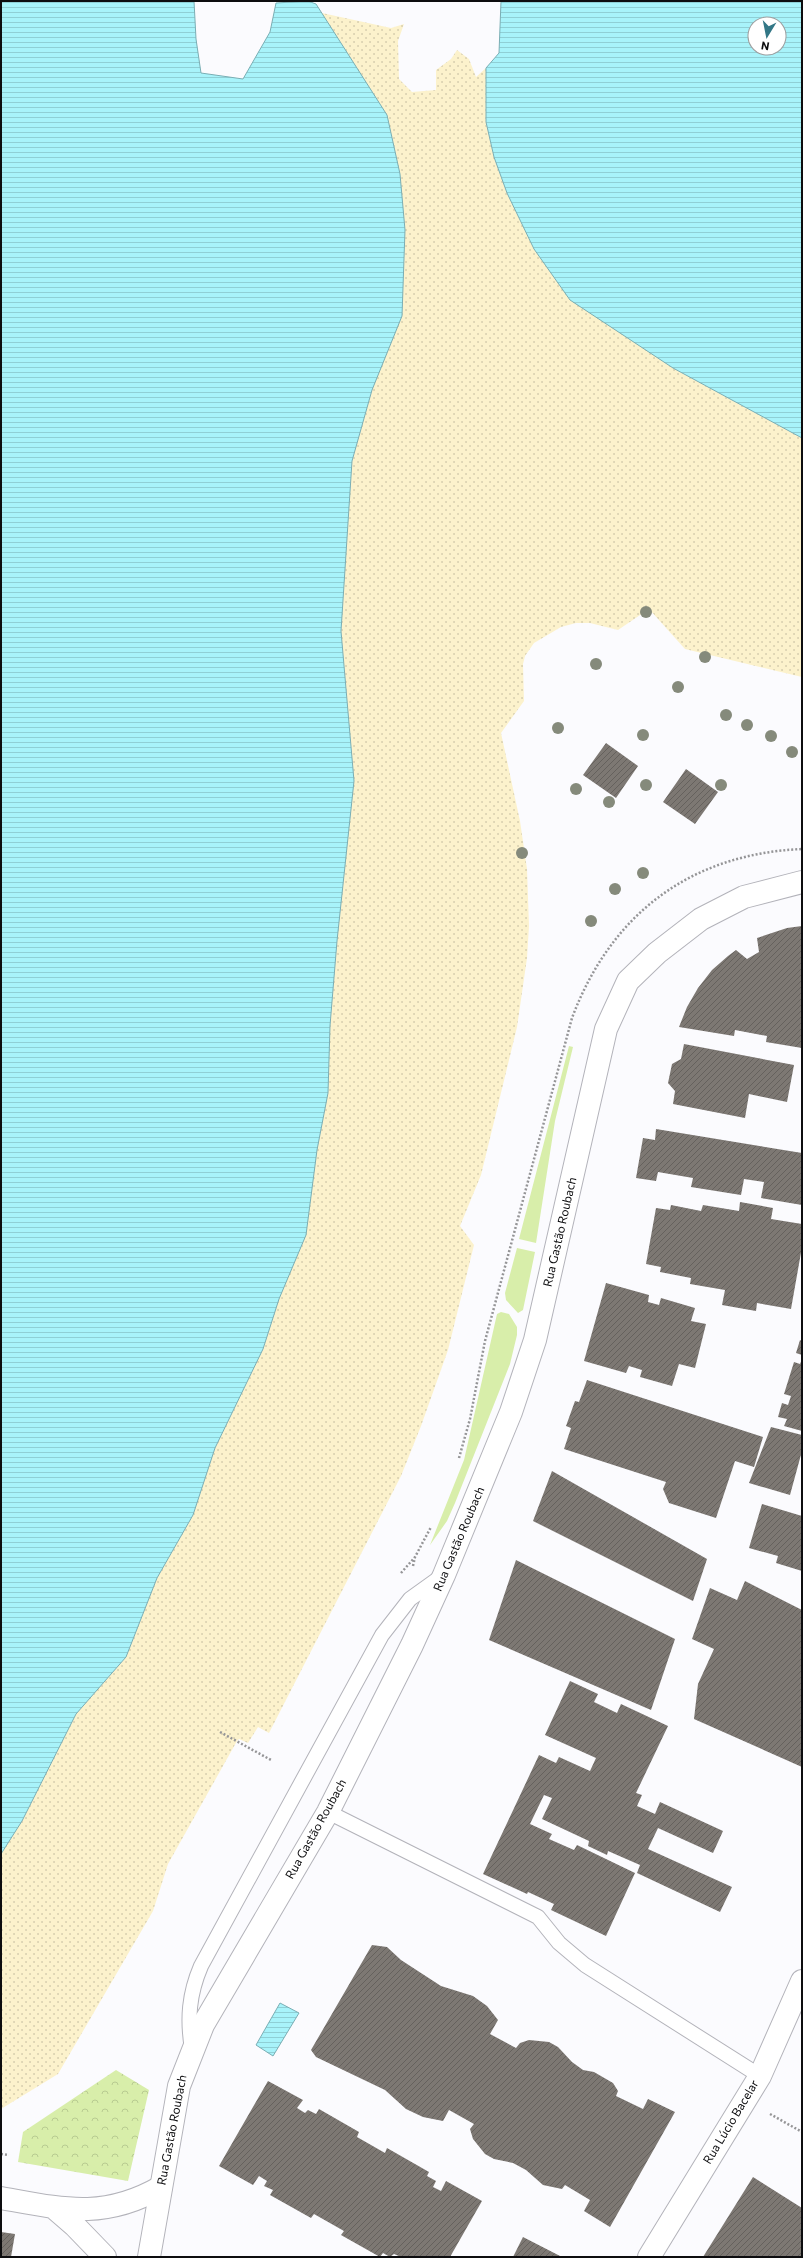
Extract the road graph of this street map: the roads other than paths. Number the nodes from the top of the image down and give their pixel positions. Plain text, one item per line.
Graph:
1 (802, 882) edge
2 (444, 1575) junction
3 (328, 1812) junction
4 (802, 1981) edge
5 (192, 2049) junction
6 (760, 2076) junction
7 (161, 2187) junction
8 (1, 2198) edge
9 (53, 2207) junction
10 (106, 2257) edge
11 (148, 2257) edge
12 (649, 2257) edge

1 - 2 street, Rua Gastão Roubach
2 - 3 street, Rua Gastão Roubach
2 - 5 lane
3 - 5 street, Rua Gastão Roubach
3 - 6 lane
4 - 6 street, Rua Lúcio Bacelar
5 - 7 street, Rua Gastão Roubach
6 - 12 street, Rua Lúcio Bacelar
7 - 9 street
7 - 11 street, Rua Gastão Roubach
8 - 9 street
9 - 10 street

